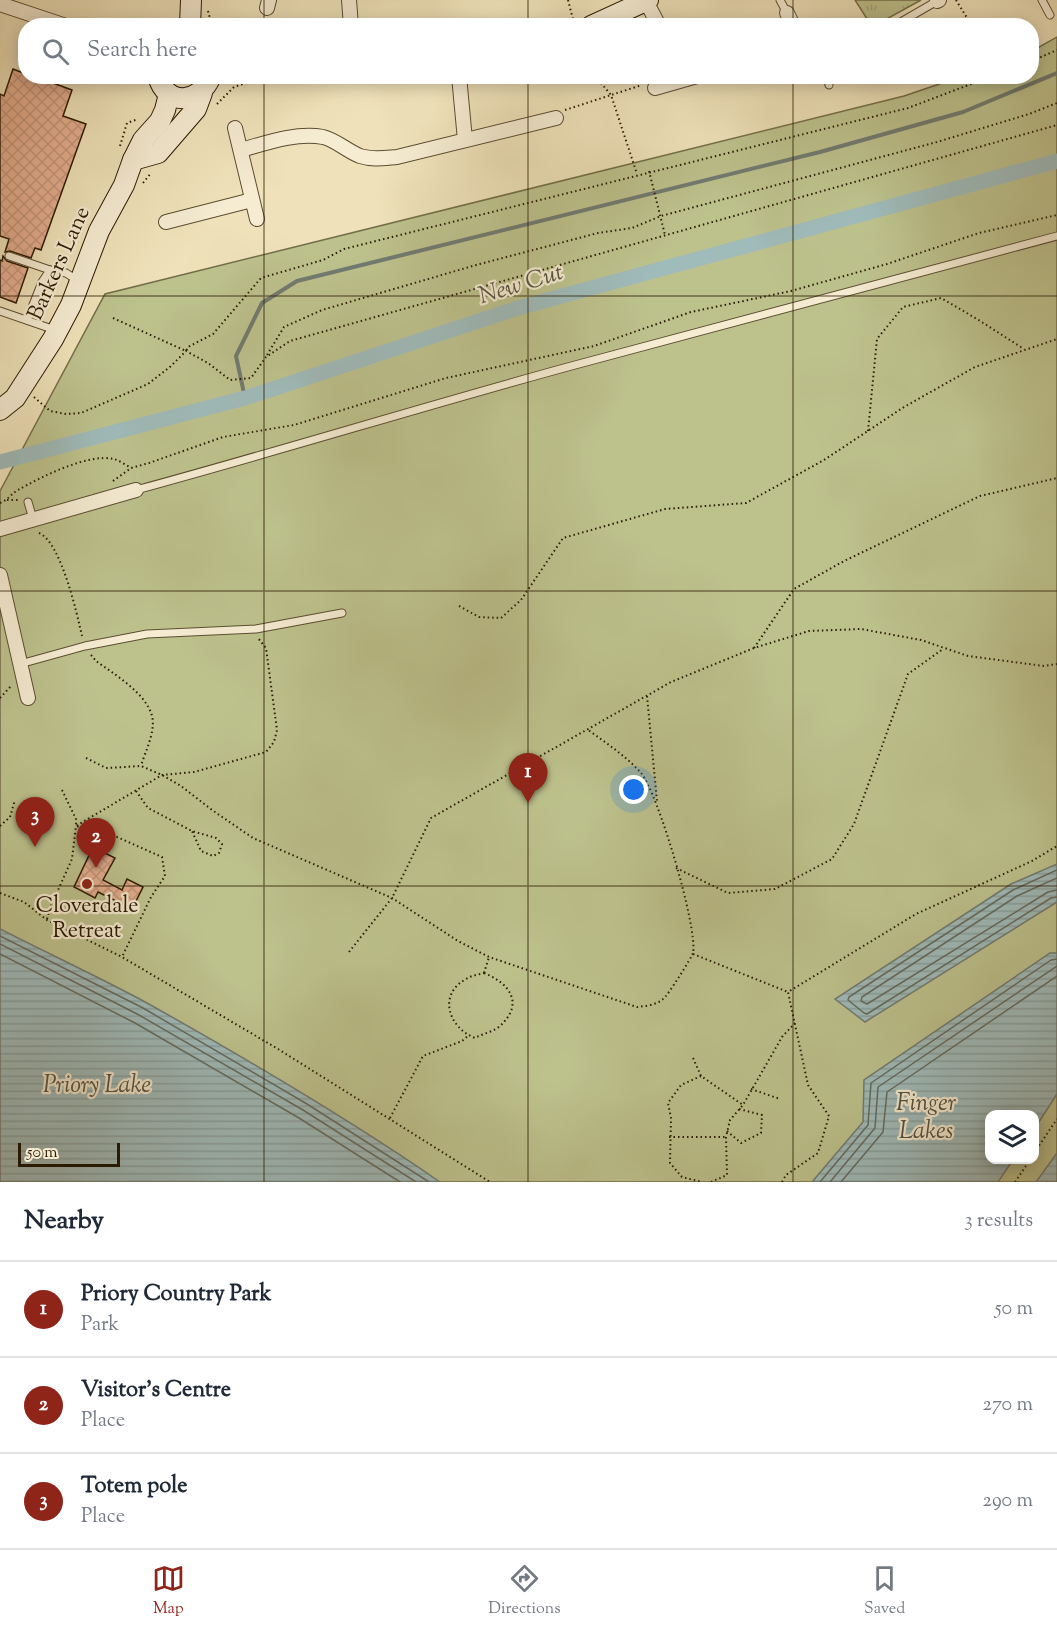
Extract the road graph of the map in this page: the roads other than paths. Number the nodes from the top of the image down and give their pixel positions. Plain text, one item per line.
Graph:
1 (349, 0) edge
2 (647, 0) edge
3 (780, 0) edge
4 (1042, 0) edge
5 (938, 1) edge
6 (0, 4) edge
7 (1050, 15) dead end
8 (42, 18) edge
9 (350, 18) edge
10 (608, 18) edge
11 (655, 18) edge
12 (789, 18) edge
13 (908, 18) edge
14 (162, 84) edge
15 (460, 84) edge
16 (665, 84) edge
17 (655, 88) road end
18 (208, 93) edge
19 (169, 94) junction
20 (556, 118) road end
21 (235, 128) dead end
22 (465, 140) junction
23 (241, 150) junction
24 (133, 160) junction
25 (252, 200) junction
26 (256, 219) dead end
27 (166, 222) dead end
28 (1057, 236) edge
29 (9, 256) dead end
30 (50, 270) junction
31 (80, 282) junction
32 (0, 311) edge
33 (27, 320) junction
34 (57, 330) junction
35 (0, 410) edge
36 (136, 490) joint
37 (28, 502) dead end
38 (33, 519) junction
39 (0, 529) edge
40 (0, 575) edge
41 (342, 613) dead end
42 (20, 664) junction
43 (28, 698) dead end

1 - 9 street
2 - 10 street
2 - 11 street
3 - 12 lane
4 - 7 lane
5 - 13 lane
6 - 8 street
14 - 19 street
15 - 22 street
16 - 17 street
18 - 19 street
18 - 24 street
19 - 24 street, Barkers Lane
20 - 22 street
21 - 23 street
22 - 23 street
23 - 25 street
24 - 31 street, Barkers Lane
25 - 26 street
25 - 27 street
28 - 36 lane
29 - 30 lane
30 - 31 lane
30 - 33 lane
31 - 34 street, Barkers Lane
32 - 33 lane
33 - 34 lane
34 - 35 street, Barkers Lane
36 - 38 street
37 - 38 lane
38 - 39 street
40 - 42 street
41 - 42 lane
42 - 43 street

